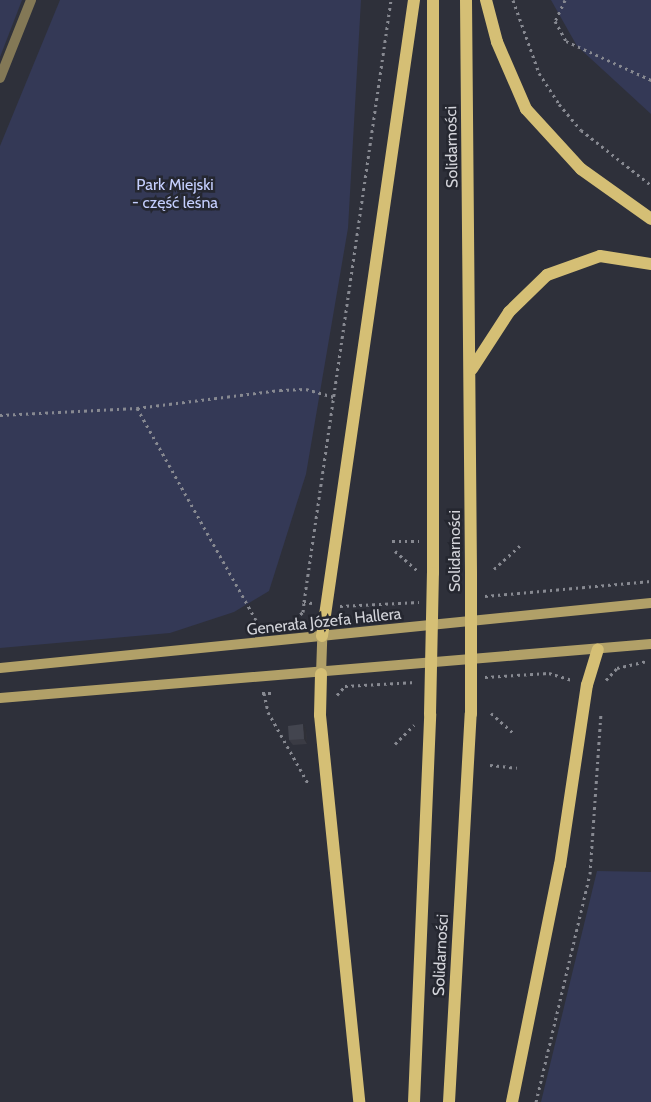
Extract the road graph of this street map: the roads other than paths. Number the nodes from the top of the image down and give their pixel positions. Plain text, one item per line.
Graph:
1 (31, 0) edge
2 (414, 0) edge
3 (433, 0) edge
4 (466, 0) edge
5 (486, 0) edge
6 (0, 78) edge
7 (651, 219) edge
8 (651, 264) edge
9 (472, 369) junction
10 (651, 603) edge
11 (322, 636) junction
12 (651, 644) edge
13 (598, 650) junction
14 (0, 668) edge
15 (320, 674) junction
16 (0, 698) edge
17 (359, 1102) edge
18 (414, 1102) edge
19 (448, 1102) edge
20 (512, 1102) edge

1 - 6 street
2 - 11 main road
3 - 18 main road, Solidarności, bridge
4 - 9 main road, Solidarności
5 - 7 main road
8 - 9 main road
9 - 19 main road, Solidarności, bridge
10 - 11 main road, Generała Józefa Hallera
11 - 14 main road, Generała Józefa Hallera
11 - 15 main road
12 - 13 main road
13 - 15 main road
13 - 20 main road
15 - 16 main road
15 - 17 main road

